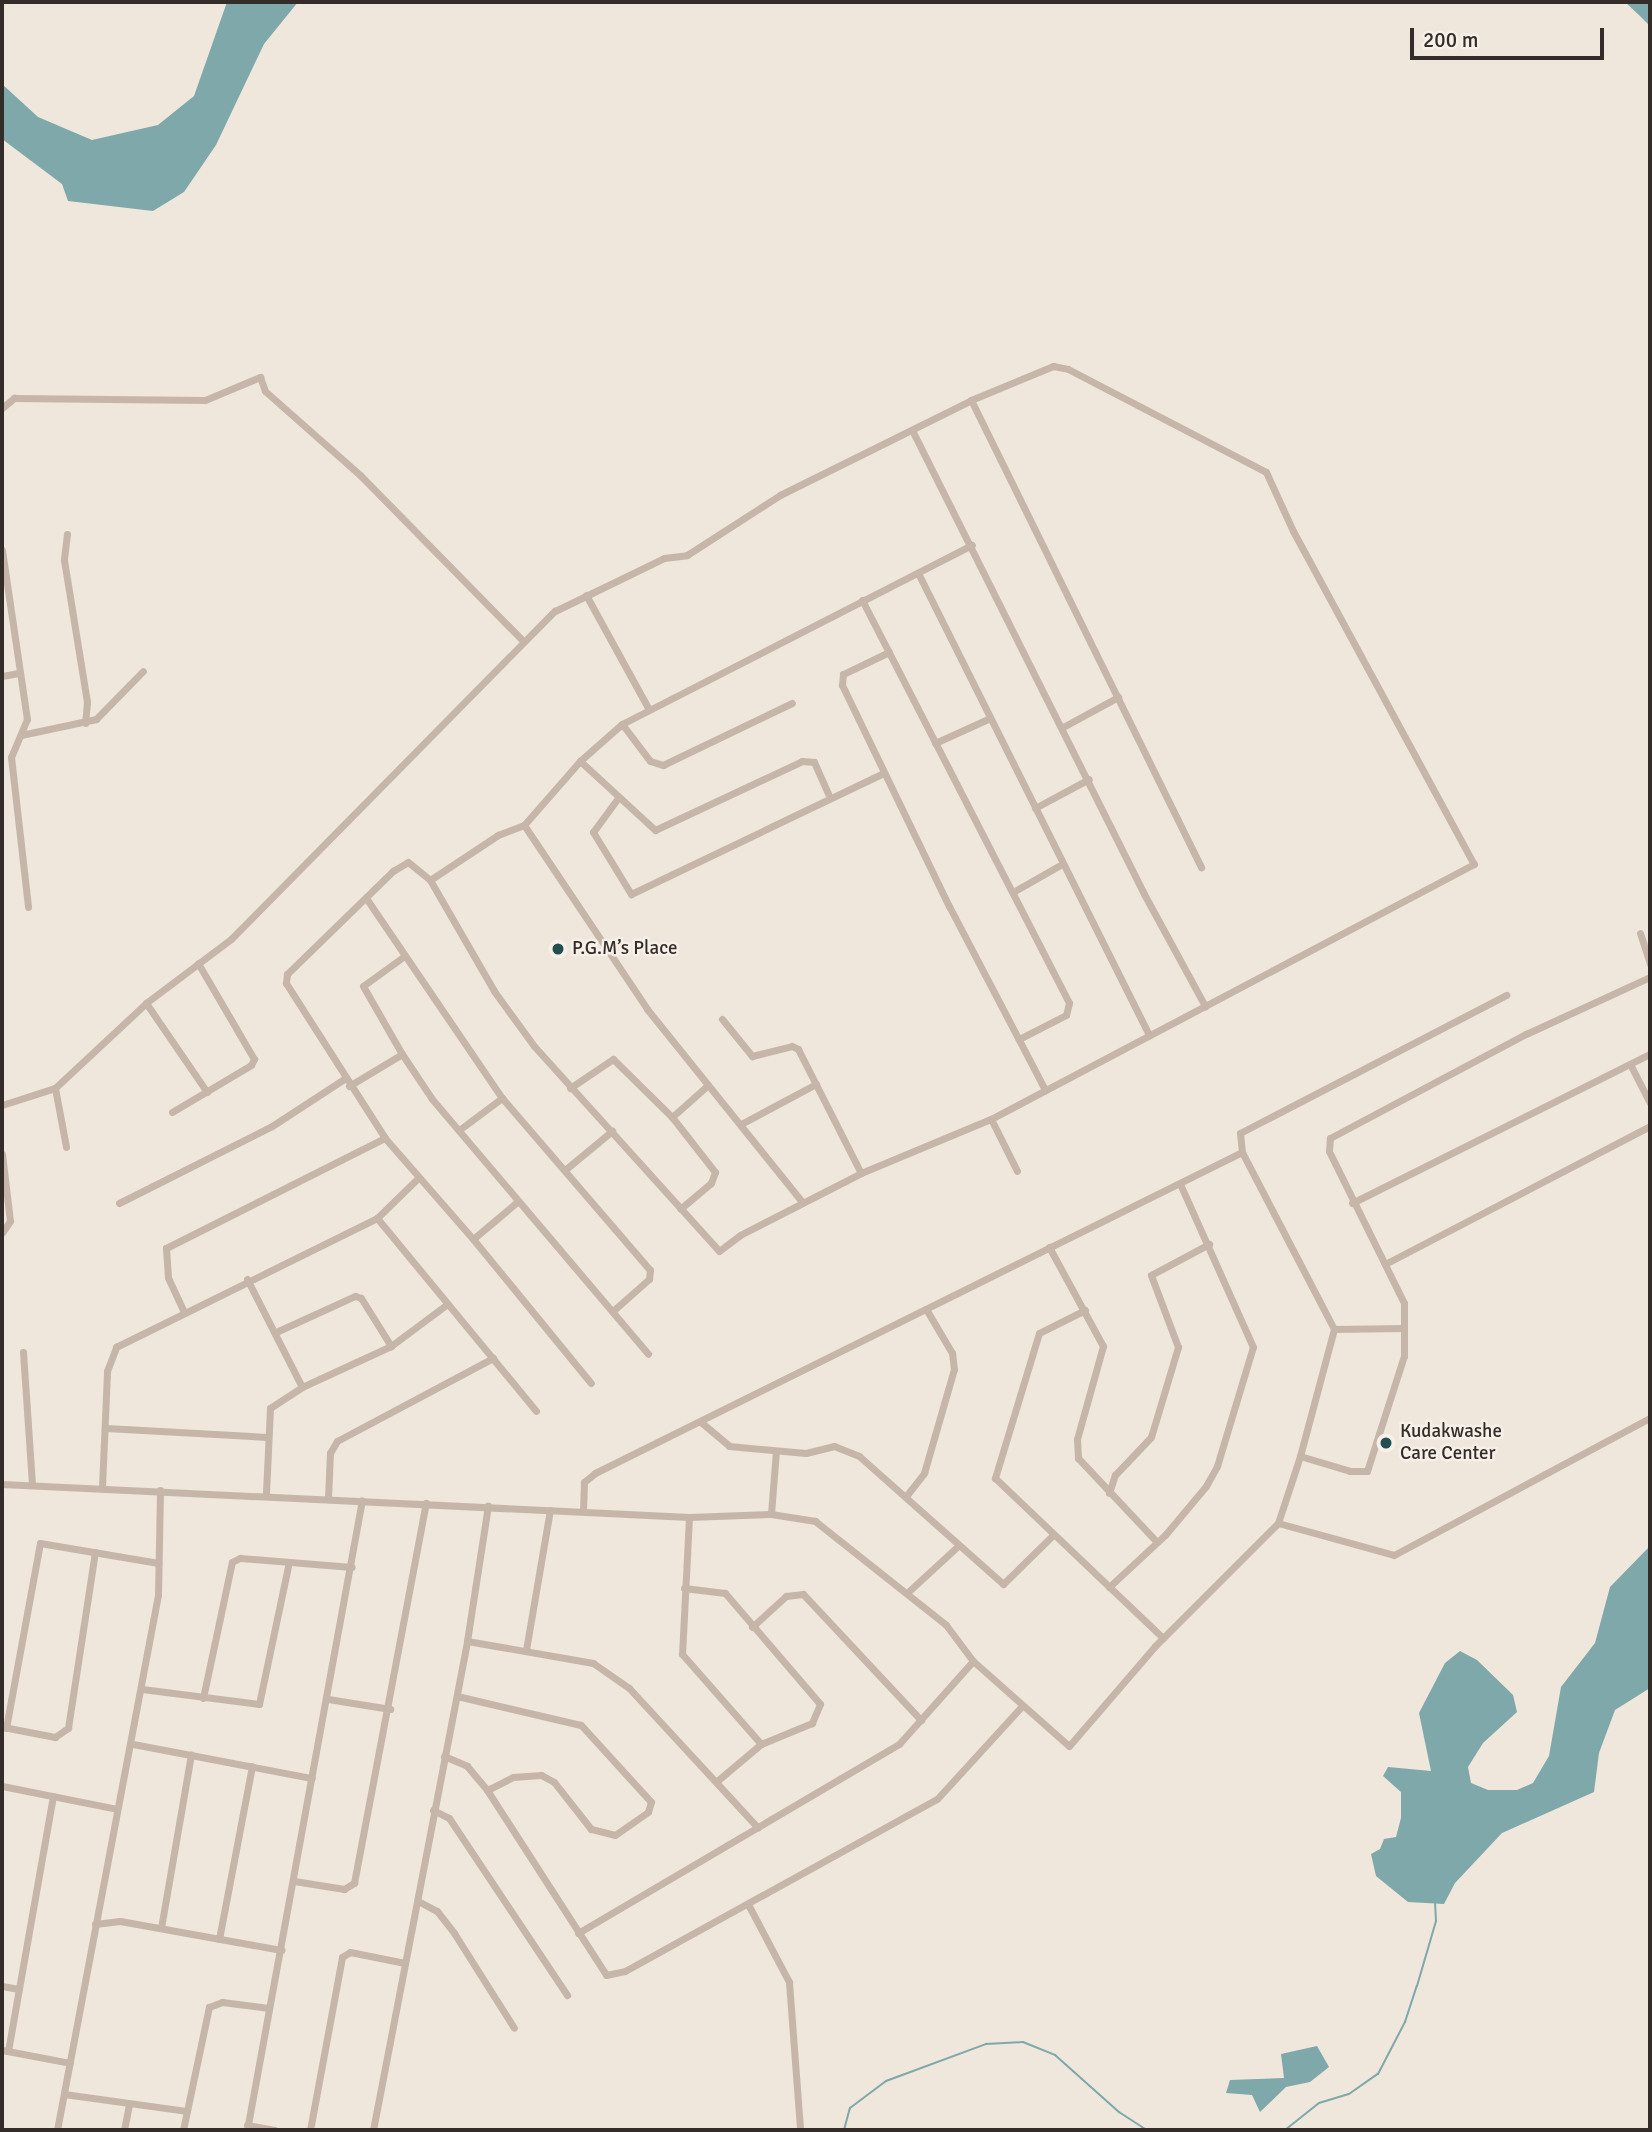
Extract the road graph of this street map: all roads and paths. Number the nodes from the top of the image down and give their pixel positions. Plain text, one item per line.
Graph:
1 (971, 400) junction
2 (2, 408) edge
3 (912, 430) junction
4 (67, 534) dead end
5 (972, 545) junction
6 (2, 551) edge
7 (918, 573) junction
8 (586, 595) junction
9 (862, 600) junction
10 (522, 639) junction
11 (889, 652) junction
12 (143, 671) dead end
13 (19, 673) junction
14 (2, 676) edge
15 (1118, 697) junction
16 (792, 703) dead end
17 (648, 708) junction
18 (990, 719) junction
19 (85, 723) junction
20 (622, 724) junction
21 (1063, 727) junction
22 (22, 735) junction
23 (935, 743) junction
24 (580, 761) junction
25 (883, 773) junction
26 (1089, 779) junction
27 (829, 795) junction
28 (618, 798) junction
29 (1035, 807) junction
30 (524, 825) junction
31 (1062, 864) junction
32 (1201, 867) dead end
33 (430, 880) junction
34 (1013, 891) junction
35 (366, 898) junction
36 (28, 907) dead end
37 (1640, 933) dead end
38 (403, 957) junction
39 (198, 963) junction
40 (1650, 964) edge
41 (1650, 977) edge
42 (1506, 995) dead end
43 (146, 1003) junction
44 (1205, 1006) junction
45 (722, 1020) dead end
46 (1149, 1035) junction
47 (1019, 1039) junction
48 (402, 1054) junction
49 (1650, 1054) edge
50 (1630, 1064) junction
51 (347, 1083) junction
52 (816, 1084) junction
53 (708, 1085) junction
54 (55, 1088) junction
55 (570, 1088) junction
56 (1045, 1090) junction
57 (207, 1092) junction
58 (502, 1098) junction
59 (1650, 1103) edge
60 (2, 1105) edge
61 (172, 1112) dead end
62 (672, 1117) junction
63 (991, 1119) junction
64 (741, 1124) junction
65 (1650, 1126) edge
66 (459, 1130) junction
67 (612, 1131) junction
68 (385, 1138) junction
69 (66, 1147) dead end
70 (1242, 1152) junction
71 (2, 1154) edge
72 (566, 1169) junction
73 (1017, 1171) dead end
74 (861, 1173) junction
75 (418, 1178) junction
76 (1181, 1184) junction
77 (517, 1202) junction
78 (802, 1202) junction
79 (119, 1203) dead end
80 (1352, 1203) junction
81 (680, 1209) junction
82 (377, 1218) junction
83 (2, 1233) edge
84 (473, 1239) junction
85 (1209, 1244) junction
86 (1049, 1247) junction
87 (1385, 1264) junction
88 (247, 1279) junction
89 (446, 1305) junction
90 (926, 1309) junction
91 (614, 1310) junction
92 (1085, 1310) junction
93 (184, 1312) junction
94 (1404, 1328) junction
95 (1334, 1329) junction
96 (276, 1332) junction
97 (391, 1346) junction
98 (23, 1352) dead end
99 (648, 1354) dead end
100 (493, 1358) junction
101 (591, 1382) dead end
102 (302, 1387) junction
103 (536, 1411) dead end
104 (1650, 1418) edge
105 (702, 1423) junction
106 (106, 1428) junction
107 (267, 1437) junction
108 (776, 1451) junction
109 (1300, 1456) junction
110 (2, 1484) edge
111 (32, 1485) junction
112 (102, 1487) junction
113 (160, 1490) junction
114 (266, 1493) junction
115 (1109, 1493) junction
116 (907, 1495) junction
117 (328, 1498) junction
118 (362, 1500) junction
119 (426, 1503) junction
120 (488, 1506) junction
121 (550, 1510) junction
122 (583, 1511) junction
123 (771, 1514) junction
124 (689, 1517) junction
125 (1278, 1523) junction
126 (1053, 1535) junction
127 (1156, 1540) junction
128 (959, 1545) junction
129 (95, 1552) junction
130 (289, 1562) junction
131 (158, 1563) junction
132 (352, 1567) junction
133 (1109, 1587) junction
134 (684, 1588) junction
135 (908, 1592) junction
136 (752, 1627) junction
137 (1163, 1638) junction
138 (467, 1642) junction
139 (526, 1650) junction
140 (973, 1661) junction
141 (142, 1689) junction
142 (457, 1696) junction
143 (203, 1698) junction
144 (328, 1699) junction
145 (1021, 1707) junction
146 (390, 1709) junction
147 (920, 1720) junction
148 (4, 1727) edge
149 (133, 1744) junction
150 (761, 1744) junction
151 (191, 1755) junction
152 (444, 1756) junction
153 (252, 1766) junction
154 (313, 1778) junction
155 (717, 1780) junction
156 (2, 1786) edge
157 (487, 1790) junction
158 (53, 1796) junction
159 (117, 1809) junction
160 (433, 1810) junction
161 (758, 1828) junction
162 (294, 1881) junction
163 (418, 1901) junction
164 (749, 1906) junction
165 (95, 1924) junction
166 (161, 1928) junction
167 (578, 1933) junction
168 (219, 1939) junction
169 (281, 1950) junction
170 (405, 1963) junction
171 (2, 1986) edge
172 (19, 1989) junction
173 (567, 1995) dead end
174 (269, 2008) junction
175 (514, 2028) dead end
176 (5, 2051) edge
177 (70, 2063) junction
178 (64, 2094) junction
179 (129, 2104) junction
180 (186, 2111) junction
181 (247, 2128) edge
182 (57, 2130) edge
183 (124, 2130) edge
184 (183, 2130) edge
185 (275, 2130) edge
186 (310, 2130) edge
187 (373, 2130) edge
188 (800, 2130) edge

1 - 3 street
1 - 15 street
1 - 44 street
2 - 10 street
3 - 5 street
3 - 8 street
4 - 19 street
5 - 7 street
5 - 21 street
6 - 13 street
7 - 9 street
7 - 18 street
8 - 10 street
8 - 17 street
9 - 11 street
9 - 17 street
10 - 39 street
11 - 23 street
11 - 25 street
12 - 19 street
13 - 14 street
13 - 22 street
15 - 21 street
15 - 32 street
16 - 20 street
17 - 20 street
18 - 23 street
18 - 29 street
19 - 22 street
20 - 24 street
21 - 26 street
22 - 36 street
23 - 34 street
24 - 28 street
24 - 30 street
25 - 27 street
25 - 47 street
26 - 29 street
26 - 44 street
27 - 28 street
27 - 28 street
29 - 31 street
30 - 33 street
30 - 53 street
31 - 34 street
31 - 46 street
33 - 35 street
33 - 55 street
34 - 47 street
35 - 38 street
35 - 51 street
37 - 40 street
38 - 48 street
38 - 58 street
39 - 43 street
39 - 57 street
41 - 80 street
42 - 70 street
43 - 54 street
43 - 57 street
44 - 46 street
45 - 52 street
46 - 56 street
47 - 56 street
48 - 51 street
48 - 66 street
49 - 50 street
50 - 59 street
50 - 80 street
51 - 68 street
51 - 79 street
52 - 64 street
52 - 74 street
53 - 62 street
53 - 64 street
54 - 60 street
54 - 69 street
55 - 62 street
55 - 67 street
56 - 63 street
57 - 61 street
58 - 66 street
58 - 72 street
62 - 81 street
63 - 73 street
63 - 74 street
64 - 78 street
65 - 87 street
66 - 77 street
67 - 72 street
67 - 81 street
68 - 75 street
68 - 93 street
70 - 76 street
70 - 95 street
71 - 83 street
72 - 91 street
74 - 78 street
75 - 82 street
75 - 84 street
76 - 85 street
76 - 86 street
77 - 84 street
77 - 91 street
78 - 81 street
80 - 87 street
82 - 88 street
82 - 89 street
84 - 101 street
85 - 115 street
85 - 127 street
86 - 90 street
86 - 92 street
87 - 94 street
88 - 93 street
88 - 96 street
89 - 97 street
89 - 100 street
90 - 105 street
90 - 116 street
91 - 99 street
92 - 115 street
92 - 126 street
93 - 106 street
94 - 95 street
94 - 109 street
95 - 109 street
96 - 97 street
96 - 102 street
97 - 102 street
98 - 111 street
100 - 103 street
100 - 117 street
102 - 107 street
104 - 125 street
105 - 108 street
105 - 122 street
106 - 107 street
106 - 112 street
107 - 114 street
108 - 116 street
108 - 123 street
109 - 125 street
110 - 111 street
111 - 112 street
112 - 113 street
113 - 114 street
113 - 131 street
114 - 117 street
115 - 127 street
116 - 128 street
117 - 118 street
118 - 119 street
118 - 132 street
119 - 120 street
119 - 146 street
120 - 121 street
120 - 138 street
121 - 122 street
121 - 139 street
122 - 124 street
123 - 124 street
123 - 135 street
124 - 134 street
125 - 137 street
126 - 128 street
126 - 133 street
127 - 133 street
128 - 135 street
129 - 131 street
129 - 148 street
129 - 148 street
130 - 132 street
130 - 143 street
130 - 143 street
131 - 141 street
132 - 144 street
133 - 137 street
134 - 136 street
134 - 150 street
135 - 140 street
136 - 147 street
136 - 150 street
137 - 145 street
138 - 139 street
138 - 142 street
139 - 155 street
140 - 145 street
140 - 147 street
141 - 143 street
141 - 149 street
142 - 152 street
142 - 157 street
144 - 146 street
144 - 154 street
145 - 164 street
146 - 162 street
147 - 161 street
149 - 151 street
149 - 159 street
150 - 155 street
151 - 153 street
151 - 166 street
152 - 157 street
152 - 160 street
153 - 154 street
153 - 168 street
154 - 162 street
155 - 161 street
156 - 158 street
157 - 167 street
158 - 159 street
158 - 172 street
159 - 165 street
160 - 163 street
160 - 173 street
161 - 167 street
162 - 169 street
163 - 170 street
163 - 175 street
164 - 167 street
164 - 188 street
165 - 166 street
165 - 177 street
166 - 168 street
168 - 169 street
169 - 174 street
170 - 186 street
170 - 187 street
171 - 172 street
172 - 176 street
174 - 180 street
174 - 181 street
176 - 177 street
177 - 178 street
178 - 179 street
178 - 182 street
179 - 180 street
179 - 183 street
180 - 184 street
181 - 185 street

